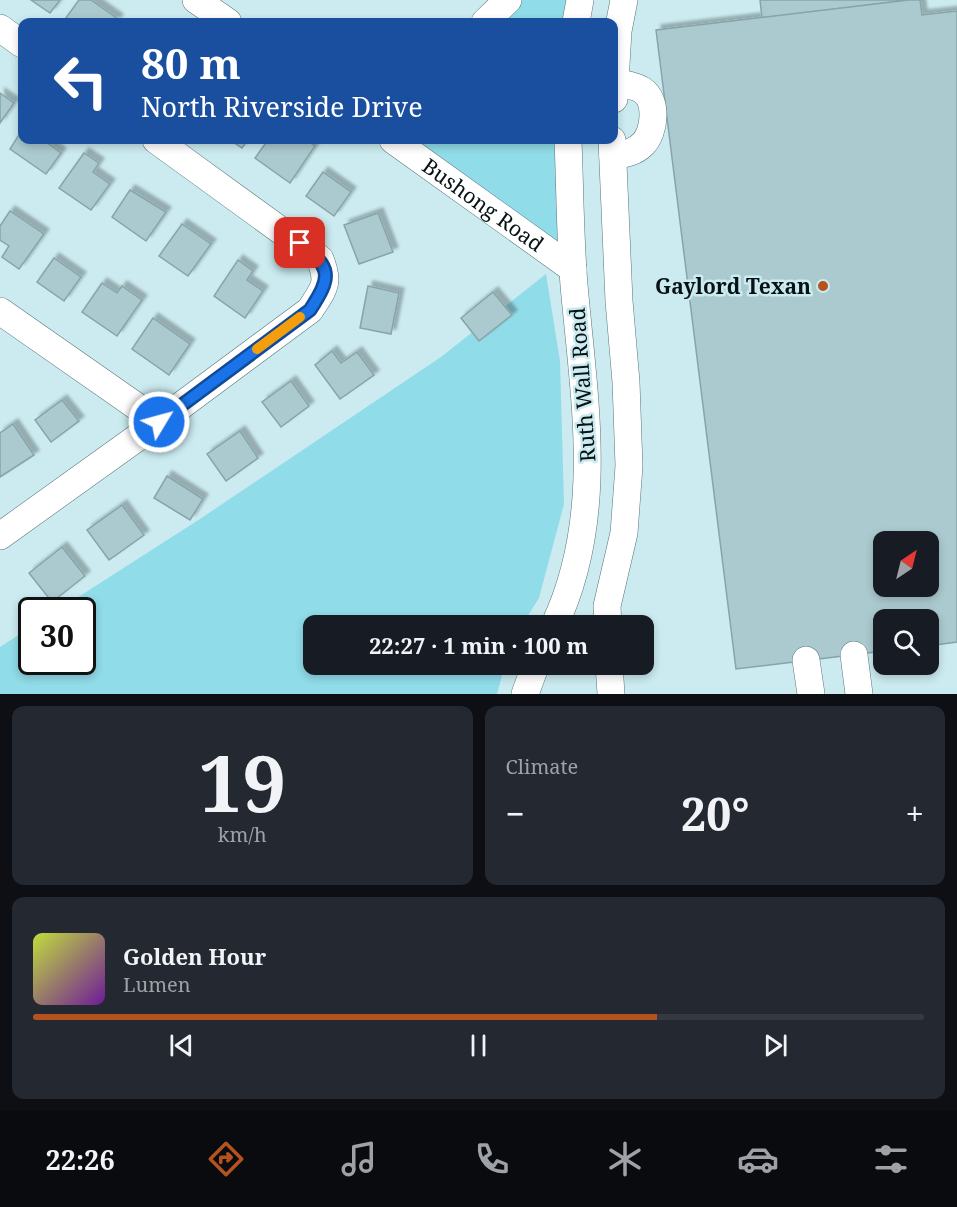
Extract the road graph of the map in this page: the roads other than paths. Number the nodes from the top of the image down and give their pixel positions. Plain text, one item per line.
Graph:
1 (196, 0) edge
2 (508, 0) edge
3 (580, 0) edge
4 (624, 0) edge
5 (222, 18) edge
6 (489, 18) edge
7 (577, 18) edge
8 (0, 28) edge
9 (618, 31) edge
10 (18, 41) edge
11 (618, 90) edge
12 (162, 144) edge
13 (399, 144) edge
14 (568, 144) edge
15 (612, 148) edge
16 (573, 269) junction
17 (0, 311) edge
18 (159, 422) junction
19 (0, 536) edge
20 (559, 615) edge
21 (608, 615) edge
22 (854, 655) dead end
23 (806, 660) dead end
24 (532, 675) edge
25 (610, 675) edge
26 (525, 694) edge
27 (611, 694) edge
28 (811, 694) edge
29 (859, 694) edge

1 - 5 street
2 - 6 street
3 - 7 street
4 - 9 street
8 - 10 street
11 - 15 street
12 - 18 street
13 - 16 street, Bushong Road
14 - 16 street, Ruth Wall Road
15 - 21 street
16 - 20 street, Ruth Wall Road
17 - 18 street
18 - 19 street
22 - 29 street
23 - 28 street
24 - 26 street
25 - 27 street

